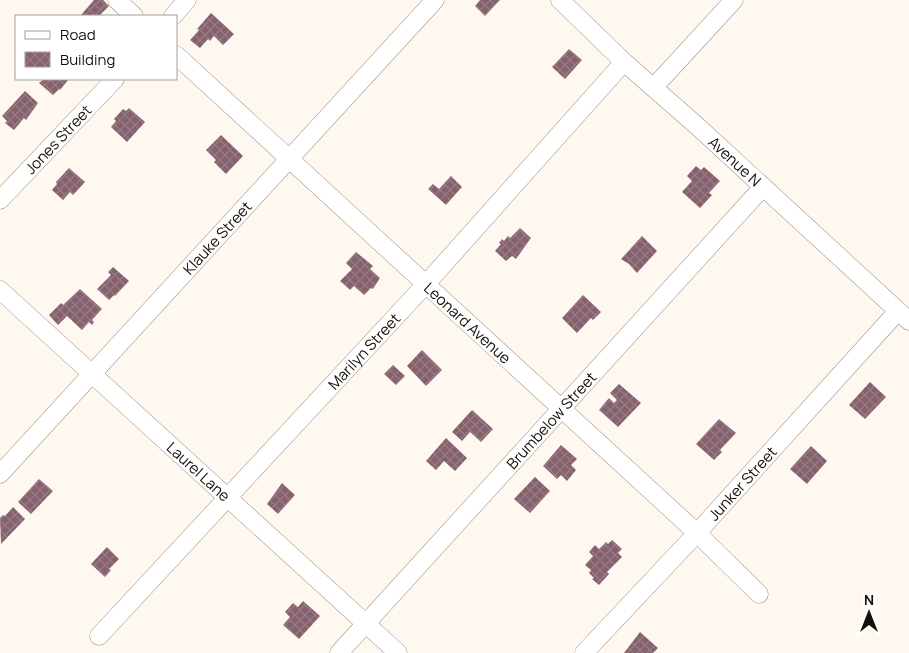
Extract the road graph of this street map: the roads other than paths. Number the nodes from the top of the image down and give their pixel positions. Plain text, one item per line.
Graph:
1 (117, 0) edge
2 (187, 0) edge
3 (435, 0) edge
4 (560, 0) edge
5 (734, 0) edge
6 (133, 15) edge
7 (174, 15) edge
8 (178, 57) edge
9 (624, 62) junction
10 (114, 80) edge
11 (654, 87) junction
12 (289, 159) junction
13 (763, 187) junction
14 (0, 200) edge
15 (426, 284) junction
16 (0, 290) edge
17 (903, 316) edge
18 (92, 374) junction
19 (561, 409) junction
20 (0, 474) edge
21 (228, 498) junction
22 (697, 533) junction
23 (758, 594) dead end
24 (366, 624) junction
25 (99, 636) dead end
26 (339, 653) edge
27 (398, 653) edge
28 (584, 653) edge

1 - 6 street
2 - 7 street
3 - 12 street, Klauke Street
4 - 9 street, Avenue N
5 - 11 street
8 - 12 street, Leonard Avenue
9 - 11 street, Avenue N
9 - 15 street, Marilyn Street
10 - 14 street, Jones Street
11 - 13 street, Avenue N
12 - 15 street, Leonard Avenue
12 - 18 street, Klauke Street
13 - 17 street, Avenue N
13 - 19 street, Brumbelow Street
15 - 19 street, Leonard Avenue
15 - 21 street, Marilyn Street
16 - 18 street, Laurel Lane
17 - 22 street, Junker Street
18 - 20 street, Klauke Street
18 - 21 street, Laurel Lane
19 - 22 street, Leonard Avenue
19 - 24 street, Brumbelow Street
21 - 24 street, Laurel Lane
21 - 25 street, Marilyn Street
22 - 23 street, Leonard Avenue
22 - 28 street, Junker Street
24 - 26 street, Brumbelow Street
24 - 27 street, Laurel Lane

